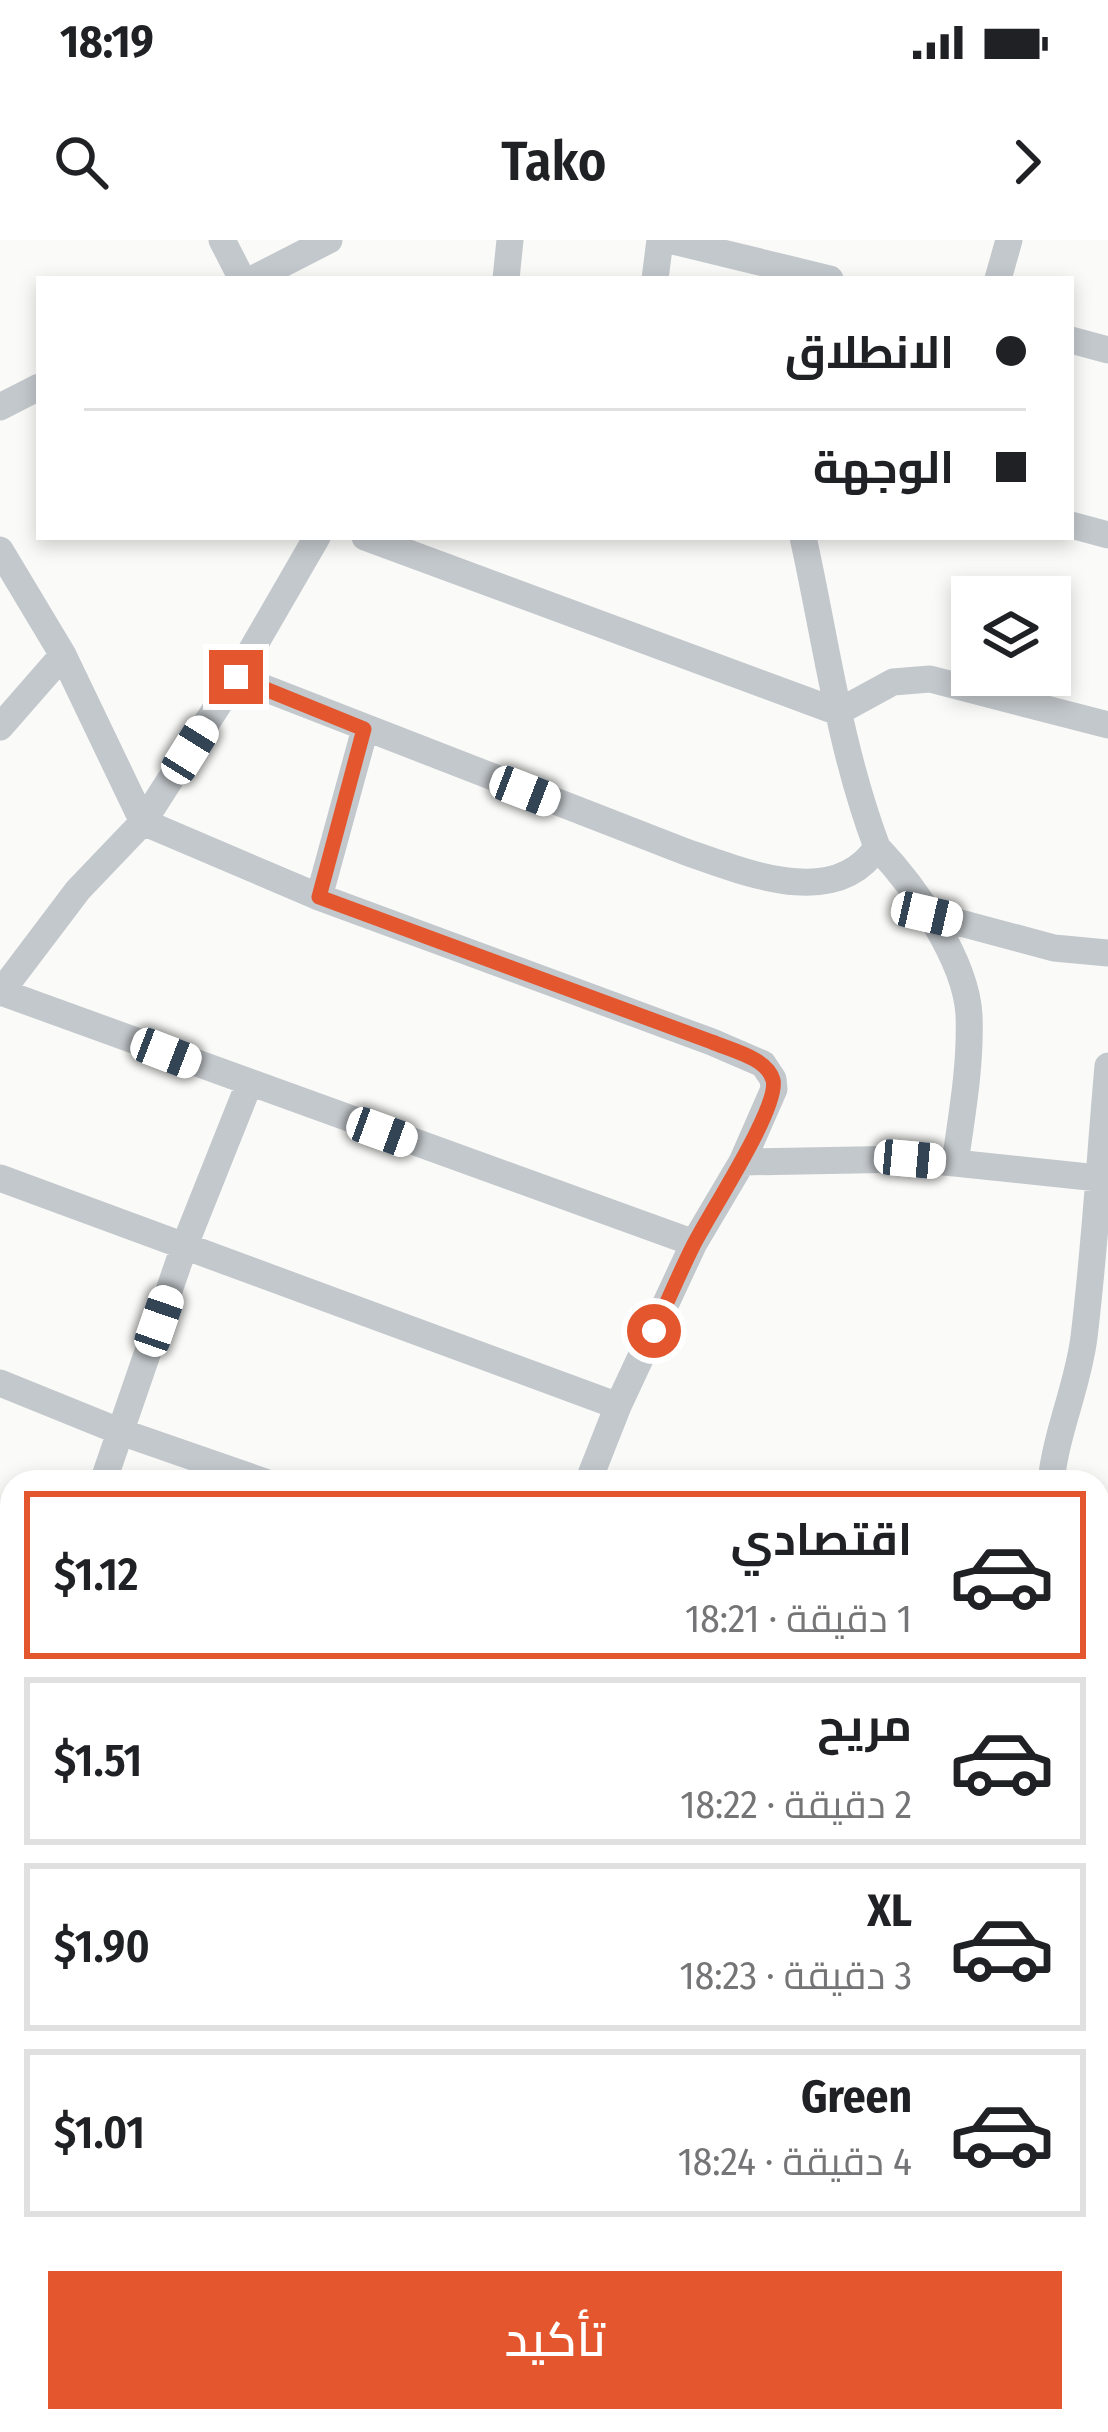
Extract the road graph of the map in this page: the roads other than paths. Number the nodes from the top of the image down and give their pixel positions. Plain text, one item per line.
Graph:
1 (222, 240) edge
2 (328, 240) edge
3 (510, 240) edge
4 (660, 240) edge
5 (669, 240) edge
6 (1009, 240) edge
7 (240, 276) edge
8 (259, 276) edge
9 (506, 276) edge
10 (655, 276) edge
11 (818, 276) edge
12 (999, 276) edge
13 (1074, 341) edge
14 (1108, 350) edge
15 (36, 388) edge
16 (0, 406) edge
17 (1074, 526) edge
18 (1108, 535) edge
19 (315, 540) edge
20 (373, 540) edge
21 (804, 540) edge
22 (0, 550) edge
23 (63, 655) junction
24 (236, 677) junction
25 (838, 712) junction
26 (1108, 725) edge
27 (0, 727) edge
28 (364, 729) junction
29 (143, 822) junction
30 (877, 847) junction
31 (319, 897) junction
32 (927, 914) junction
33 (1108, 953) edge
34 (0, 992) edge
35 (1108, 1066) edge
36 (248, 1084) junction
37 (742, 1162) junction
38 (955, 1162) junction
39 (0, 1178) edge
40 (1098, 1178) junction
41 (694, 1243) junction
42 (184, 1247) junction
43 (0, 1383) edge
44 (618, 1406) junction
45 (121, 1432) junction
46 (107, 1470) edge
47 (230, 1470) edge
48 (593, 1470) edge
49 (1053, 1470) edge

1 - 7 street
2 - 8 street
3 - 9 street
4 - 10 street
5 - 11 street
6 - 12 street
13 - 14 street
15 - 16 street
17 - 18 street
19 - 24 street
20 - 25 street
21 - 25 street
22 - 23 street
23 - 27 street
23 - 29 street
24 - 28 street
24 - 29 street
25 - 26 street
25 - 30 street
28 - 30 street
28 - 31 street
29 - 31 street
29 - 34 street
30 - 32 street
31 - 37 street
32 - 33 street
32 - 38 street
34 - 36 street
35 - 40 street
36 - 41 street
36 - 42 street
37 - 38 street
37 - 41 street
38 - 40 street
39 - 42 street
40 - 49 street
41 - 44 street
42 - 44 street
42 - 45 street
43 - 45 street
44 - 48 street
45 - 46 street
45 - 47 street

